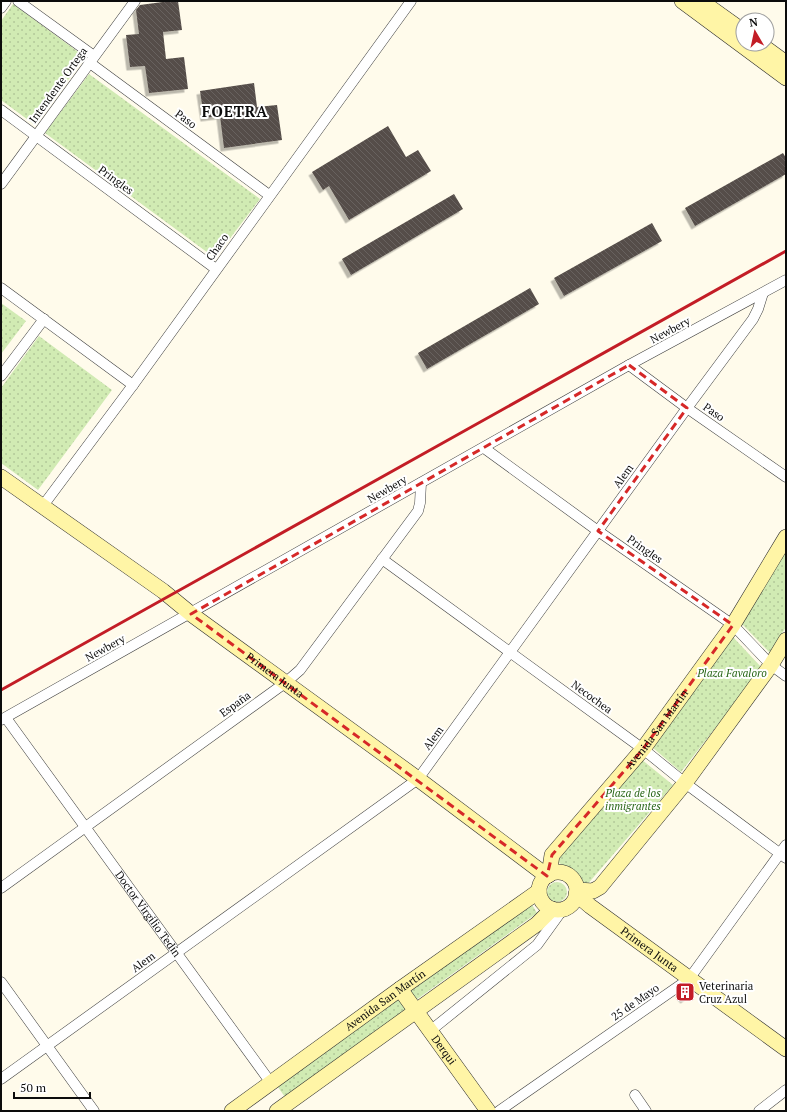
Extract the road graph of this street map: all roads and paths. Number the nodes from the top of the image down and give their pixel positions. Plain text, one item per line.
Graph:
1 (6, 1) edge
2 (18, 1) edge
3 (135, 1) edge
4 (411, 1) edge
5 (682, 1) edge
6 (701, 4) edge
7 (1, 8) edge
8 (735, 27) edge
9 (771, 52) edge
10 (92, 59) junction
11 (786, 63) edge
12 (786, 78) edge
13 (1, 110) edge
14 (36, 136) junction
15 (1, 184) edge
16 (269, 195) junction
17 (216, 269) junction
18 (786, 280) edge
19 (1, 288) edge
20 (763, 293) junction
21 (44, 320) junction
22 (629, 365) junction
23 (1, 376) edge
24 (133, 384) junction
25 (687, 408) junction
26 (484, 448) junction
27 (1, 477) edge
28 (786, 477) edge
29 (421, 483) junction
30 (42, 507) junction
31 (598, 530) junction
32 (786, 537) edge
33 (382, 559) junction
34 (191, 614) junction
35 (733, 625) junction
36 (786, 640) edge
37 (509, 653) junction
38 (771, 665) junction
39 (786, 676) edge
40 (284, 682) junction
41 (4, 719) edge
42 (643, 749) junction
43 (418, 779) junction
44 (685, 783) junction
45 (86, 827) junction
46 (784, 852) edge
47 (548, 875) junction
48 (1, 888) edge
49 (539, 891) junction
50 (577, 892) junction
51 (590, 906) junction
52 (561, 908) junction
53 (176, 952) junction
54 (690, 979) junction
55 (1, 982) edge
56 (400, 989) junction
57 (416, 1010) junction
58 (430, 1031) junction
59 (47, 1046) junction
60 (786, 1049) edge
61 (1, 1079) edge
62 (271, 1083) junction
63 (786, 1090) edge
64 (636, 1095) dead end
65 (285, 1109) edge
66 (94, 1111) edge
67 (232, 1111) edge
68 (488, 1111) edge
69 (499, 1111) edge
70 (646, 1111) edge
71 (759, 1111) edge

1 - 7 street
2 - 10 street, Paso
3 - 10 street, Intendente Ortega
4 - 16 street, Chaco
5 - 6 main road
6 - 8 main road
6 - 12 main road
9 - 11 main road
10 - 14 street, Intendente Ortega
10 - 16 street, Paso
13 - 14 street, Pringles
14 - 15 street, Intendente Ortega
14 - 17 street, Pringles
16 - 17 street, Chaco
17 - 24 street, Chaco
18 - 20 street, Newbery
19 - 21 street
20 - 22 street, Newbery
20 - 25 street, Alem
21 - 23 street
21 - 24 street
22 - 25 street, Paso
22 - 26 street, Newbery
24 - 30 street, Chaco
25 - 28 street, Paso
25 - 31 street, Alem
26 - 29 street, Newbery
26 - 31 street, Pringles
27 - 30 main road, Primera Junta
29 - 33 street, España
29 - 34 street, Newbery
30 - 34 main road, Primera Junta
31 - 35 street, Pringles
31 - 37 street, Alem
32 - 35 main road, Avenida San Martín
33 - 37 street, Necochea
33 - 40 street, España
34 - 40 main road, Primera Junta
34 - 41 street, Newbery
35 - 38 street, Pringles
35 - 42 main road, Avenida San Martín
36 - 38 main road
37 - 42 street, Necochea
37 - 43 street, Alem
38 - 39 street, Pringles
38 - 44 main road
40 - 43 main road, Primera Junta
40 - 45 street, España
41 - 45 street, Doctor Virgilio Tedín
42 - 44 street, Necochea
42 - 47 main road, Avenida San Martín
43 - 47 main road, Primera Junta
43 - 53 street, Alem
44 - 46 street, Necochea
44 - 50 main road
45 - 48 street, España
45 - 53 street, Doctor Virgilio Tedín
46 - 54 street, 25 de Mayo
47 - 49 main road
47 - 50 main road
49 - 52 main road
49 - 56 main road, Avenida San Martín
50 - 51 main road, Primera Junta
50 - 52 main road
51 - 52 main road
51 - 54 main road, Primera Junta
52 - 57 main road
52 - 58 street
53 - 59 street, Alem
53 - 62 street, Doctor Virgilio Tedín
54 - 60 main road, Primera Junta
54 - 69 street, 25 de Mayo
55 - 59 street
56 - 57 main road, Derqui
56 - 62 main road, Avenida San Martín
57 - 58 main road, Derqui
57 - 65 main road
58 - 68 main road, Derqui
59 - 61 street, Alem
59 - 66 street
62 - 65 main road, Doctor Virgilio Tedín
62 - 67 main road, Avenida San Martín
63 - 71 street
64 - 70 street

